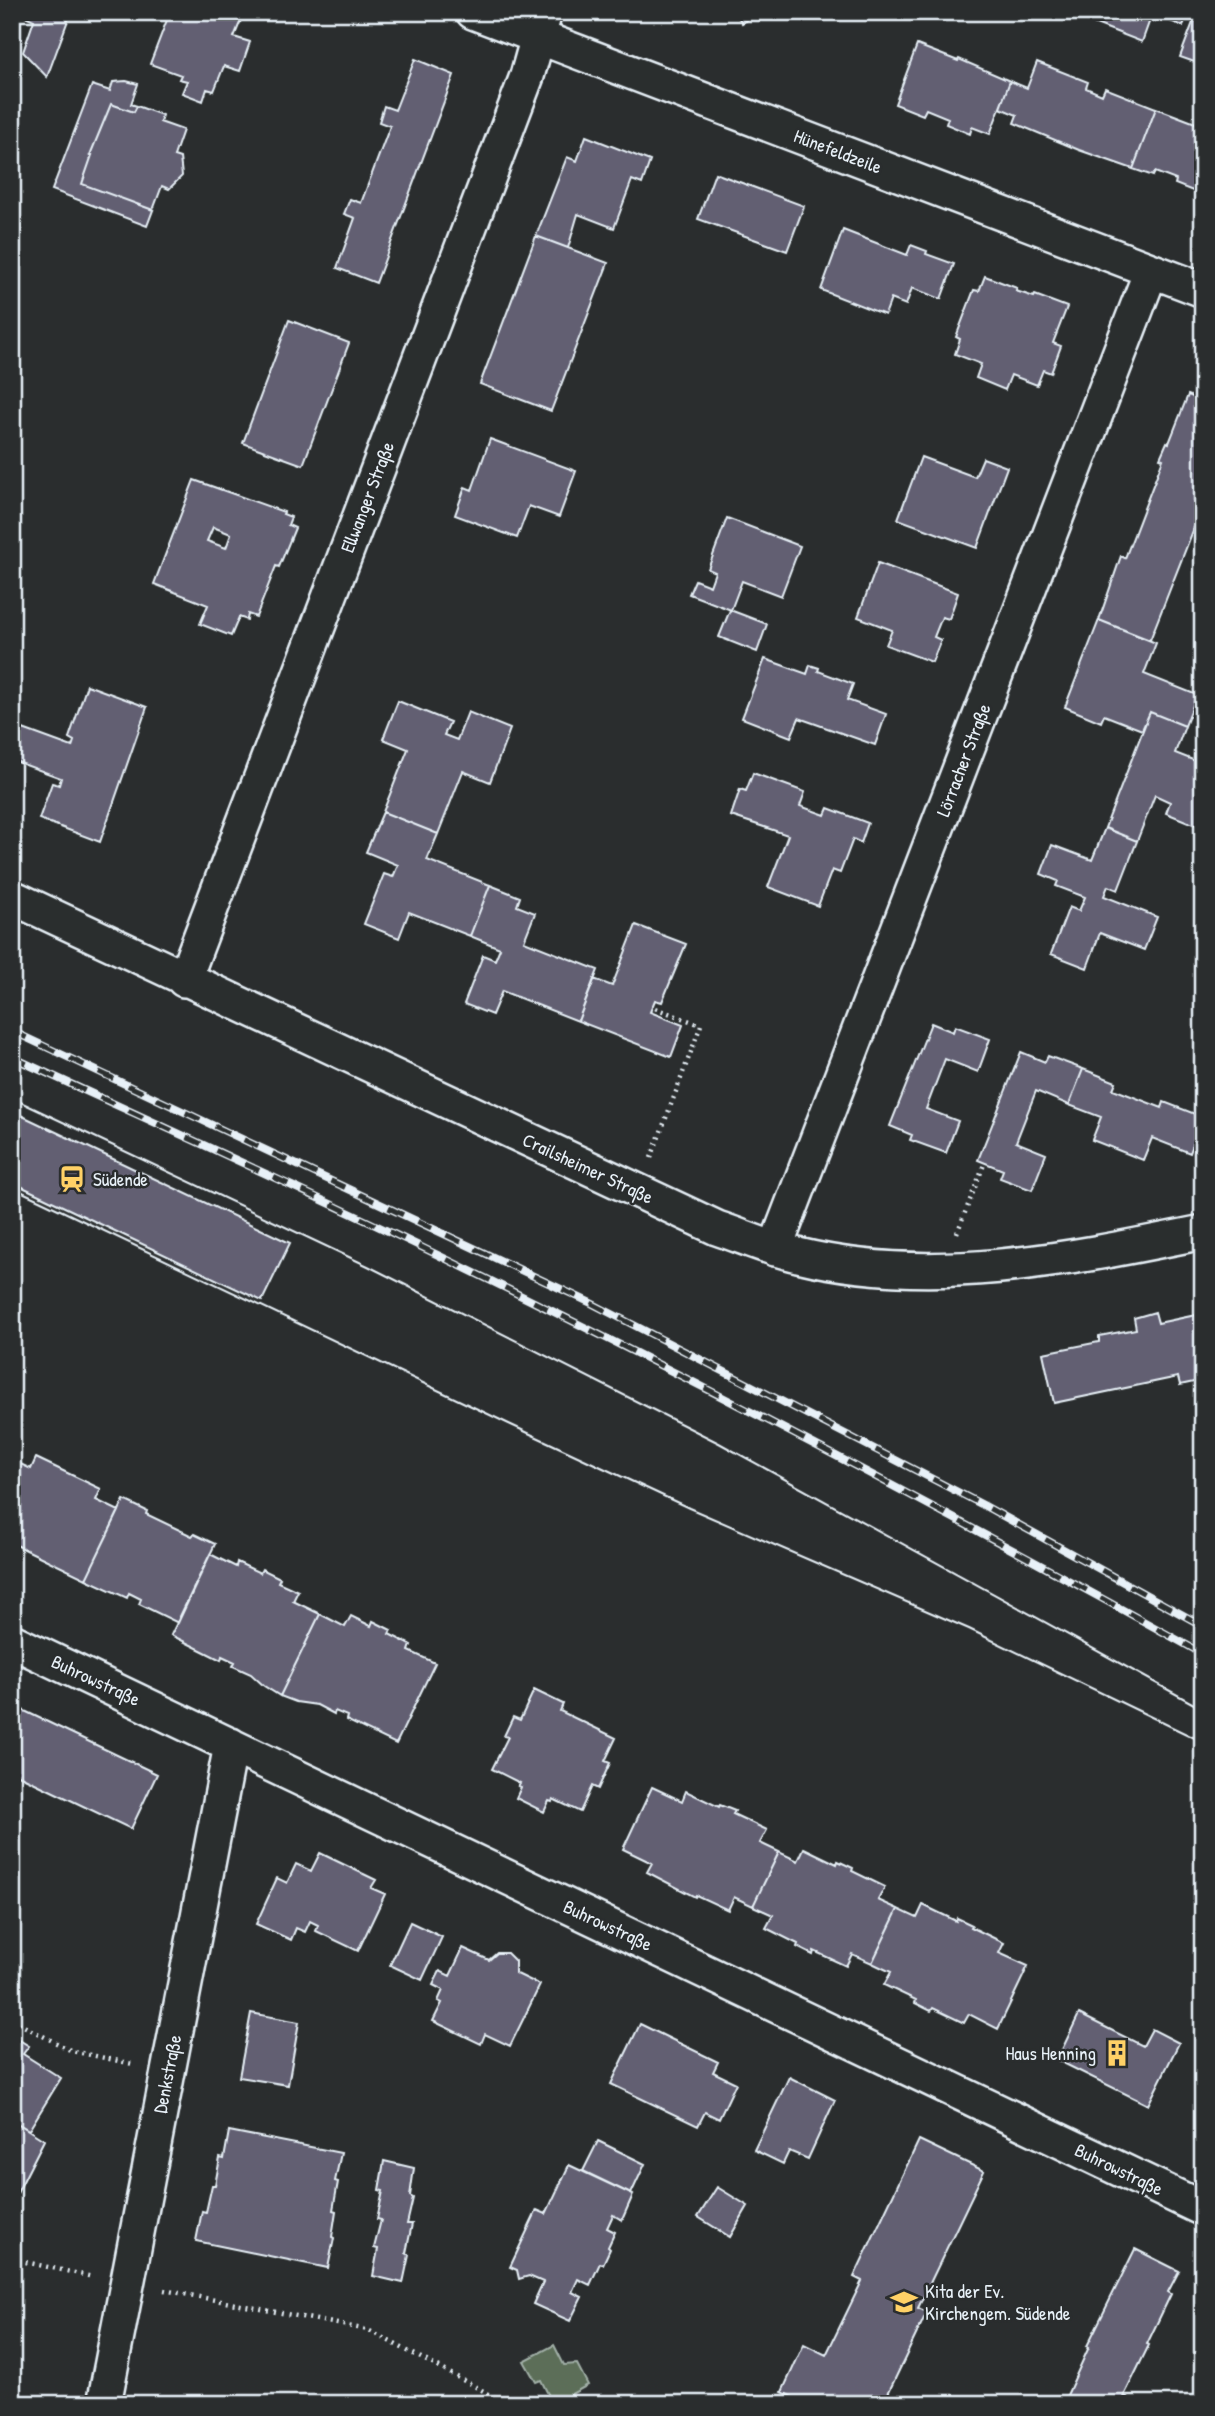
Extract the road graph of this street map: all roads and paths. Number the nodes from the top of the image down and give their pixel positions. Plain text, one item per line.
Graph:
1 (473, 12) edge
2 (542, 25) edge
3 (1151, 271) junction
4 (1203, 290) edge
5 (12, 897) edge
6 (184, 979) junction
7 (652, 1007) dead end
8 (649, 1161) dead end
9 (985, 1162) dead end
10 (1203, 1232) edge
11 (953, 1242) dead end
12 (775, 1249) junction
13 (12, 1641) edge
14 (232, 1745) junction
15 (13, 2022) edge
16 (134, 2064) dead end
17 (1203, 2209) edge
18 (12, 2259) edge
19 (93, 2276) dead end
20 (155, 2288) dead end
21 (104, 2404) edge
22 (508, 2404) edge

1 - 2 street, Hünefeldzeile
2 - 3 street, Hünefeldzeile
2 - 6 street, Ellwanger Straße
3 - 4 street, Hünefeldzeile
3 - 12 street, Lörracher Straße
5 - 6 street, Crailsheimer Straße
6 - 12 street, Crailsheimer Straße
7 - 8 path
9 - 11 path
10 - 12 street, Crailsheimer Straße
13 - 14 street, Buhrowstraße
14 - 17 street, Buhrowstraße
14 - 21 street, Denkstraße
15 - 16 path
18 - 19 path
20 - 22 path

